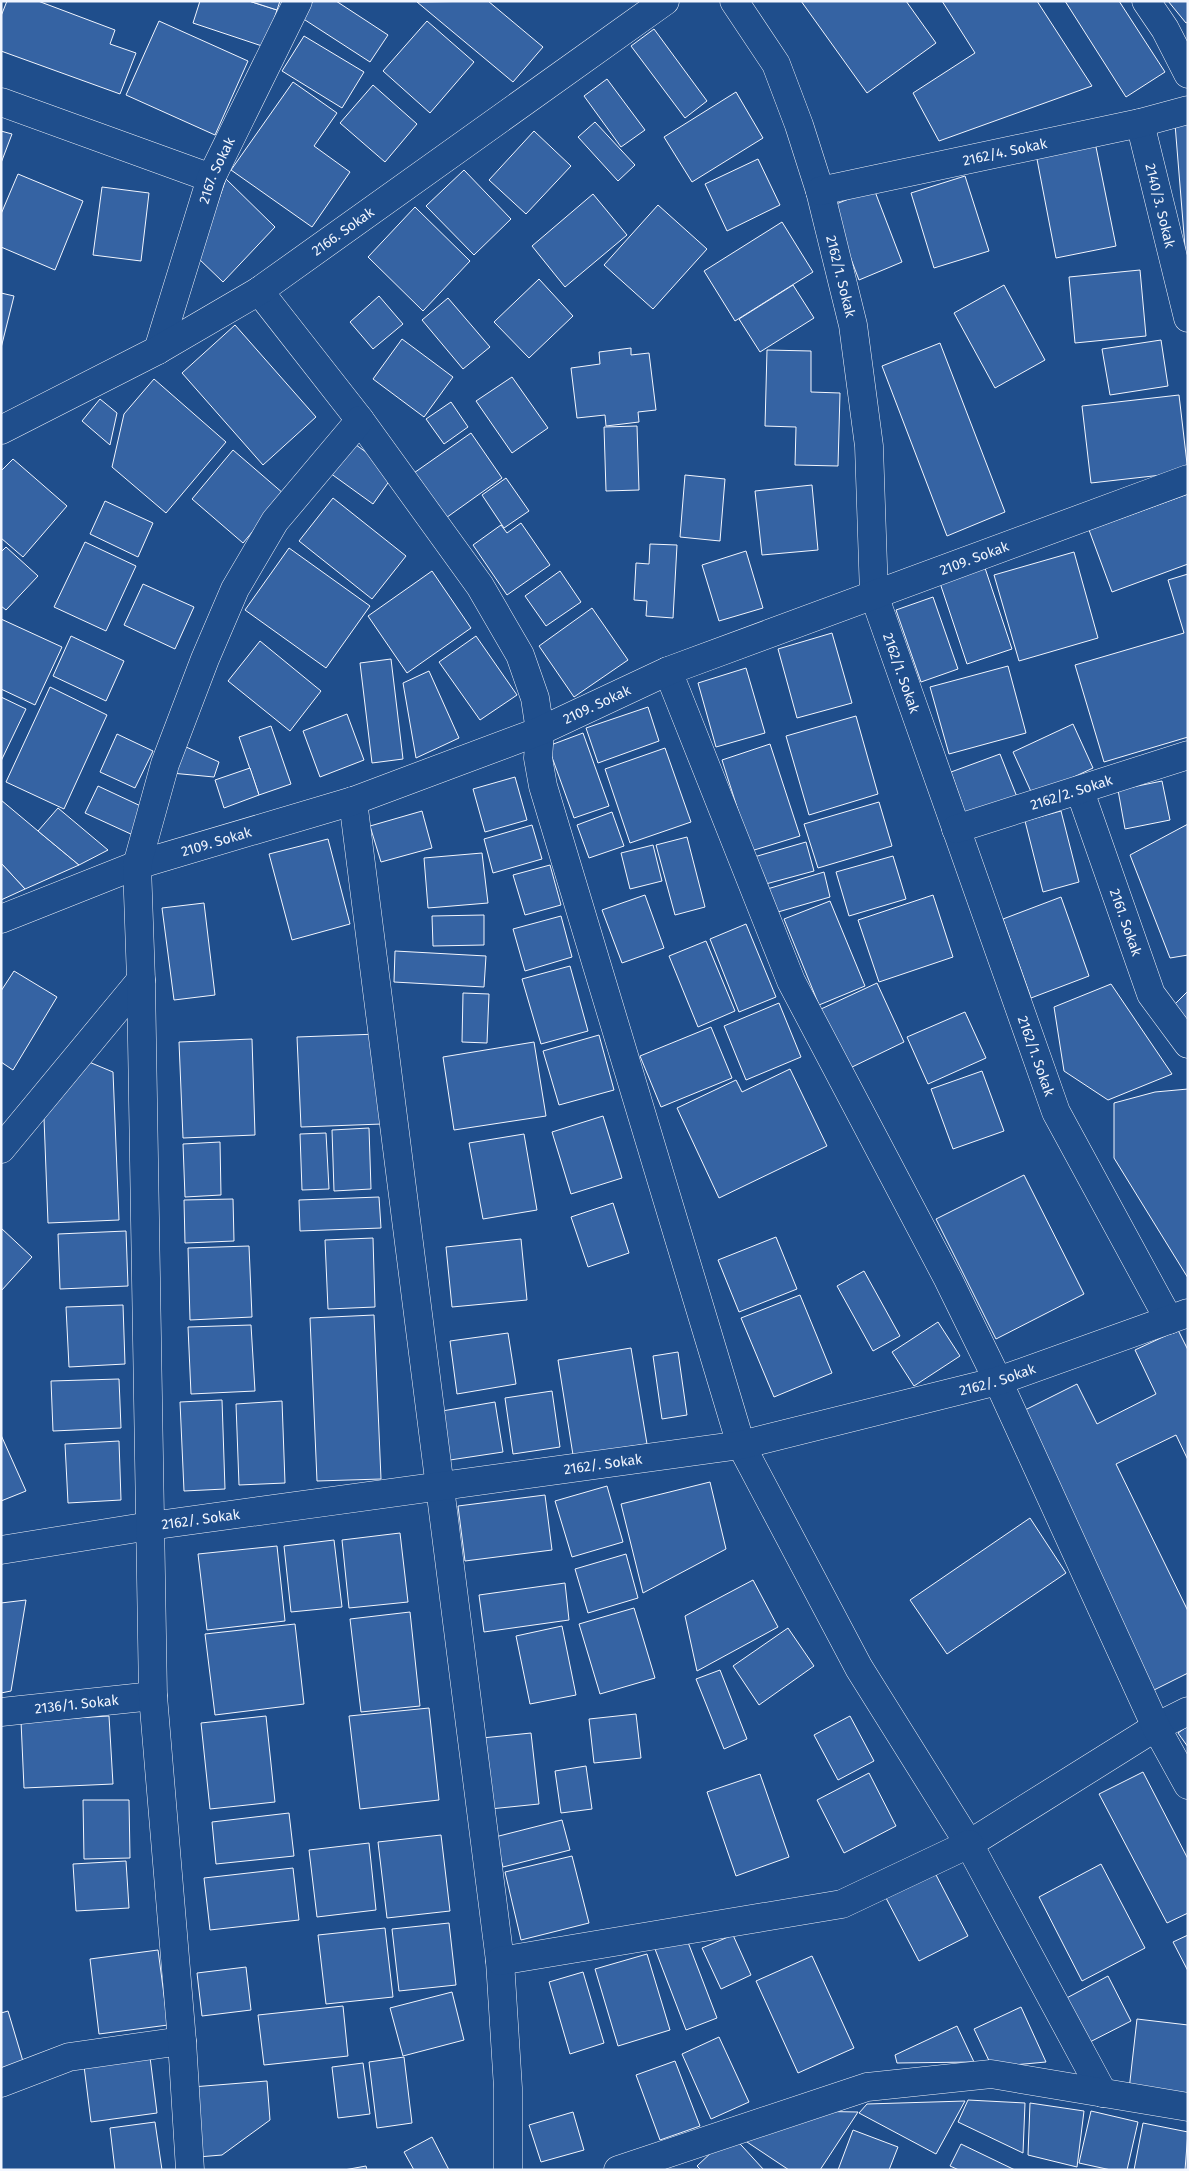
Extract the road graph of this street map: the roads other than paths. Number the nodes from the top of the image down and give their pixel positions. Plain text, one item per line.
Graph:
1 (298, 1) edge
2 (665, 1) edge
3 (734, 1) edge
4 (1146, 1) edge
5 (1188, 74) edge
6 (1, 102) edge
7 (1188, 110) edge
8 (1140, 124) junction
9 (211, 178) junction
10 (820, 190) junction
11 (259, 291) junction
12 (1188, 318) edge
13 (158, 350) junction
14 (360, 420) junction
15 (1, 430) edge
16 (1188, 479) edge
17 (874, 595) junction
18 (668, 671) junction
19 (540, 731) junction
20 (1188, 755) edge
21 (1080, 791) junction
22 (353, 801) junction
23 (956, 829) junction
24 (137, 864) junction
25 (1, 919) edge
26 (142, 980) junction
27 (1188, 1044) edge
28 (1, 1149) edge
29 (1179, 1316) edge
30 (998, 1381) junction
31 (741, 1445) junction
32 (440, 1486) junction
33 (150, 1526) junction
34 (1, 1550) edge
35 (153, 1696) junction
36 (1188, 1711) edge
37 (1, 1712) edge
38 (1156, 1727) junction
39 (1188, 1785) edge
40 (969, 1844) junction
41 (500, 1961) junction
42 (182, 2041) junction
43 (1, 2083) edge
44 (1103, 2093) junction
45 (1188, 2107) edge
46 (683, 2161) edge
47 (190, 2170) edge
48 (508, 2170) edge
49 (618, 2170) edge

1 - 9 street, 2167. Sokak
2 - 11 street, 2166. Sokak
3 - 10 street, 2162/1. Sokak
4 - 5 street
6 - 9 street
7 - 8 street, 2162/4. Sokak
8 - 10 street, 2162/4. Sokak
8 - 12 street, 2140/3. Sokak
9 - 13 street, 2167. Sokak
10 - 17 street, 2162/1. Sokak
11 - 13 street, 2166. Sokak
11 - 14 street
13 - 15 street, 2166. Sokak
14 - 19 street
14 - 24 street
16 - 17 street, 2109. Sokak
17 - 18 street, 2109. Sokak
17 - 23 street, 2162/1. Sokak
18 - 19 street, 2109. Sokak
18 - 30 street
19 - 22 street, 2109. Sokak
19 - 31 street
20 - 21 street, 2162/2. Sokak
21 - 23 street, 2162/2. Sokak
21 - 27 street, 2161. Sokak
22 - 24 street, 2109. Sokak
22 - 32 street
23 - 29 street, 2162/1. Sokak
24 - 25 street, 2109. Sokak
24 - 26 street
26 - 28 street
26 - 33 street
29 - 30 street, 2162/. Sokak
30 - 31 street, 2162/. Sokak
30 - 38 street
31 - 32 street, 2162/. Sokak
31 - 40 street
32 - 33 street, 2162/. Sokak
32 - 41 street
33 - 34 street, 2162/. Sokak
33 - 35 street
35 - 37 street, 2136/1. Sokak
35 - 42 street
36 - 38 street
38 - 39 street
38 - 40 street
40 - 41 street
40 - 44 street
41 - 48 street
42 - 43 street
42 - 47 street
44 - 45 street
44 - 46 street
46 - 49 street

